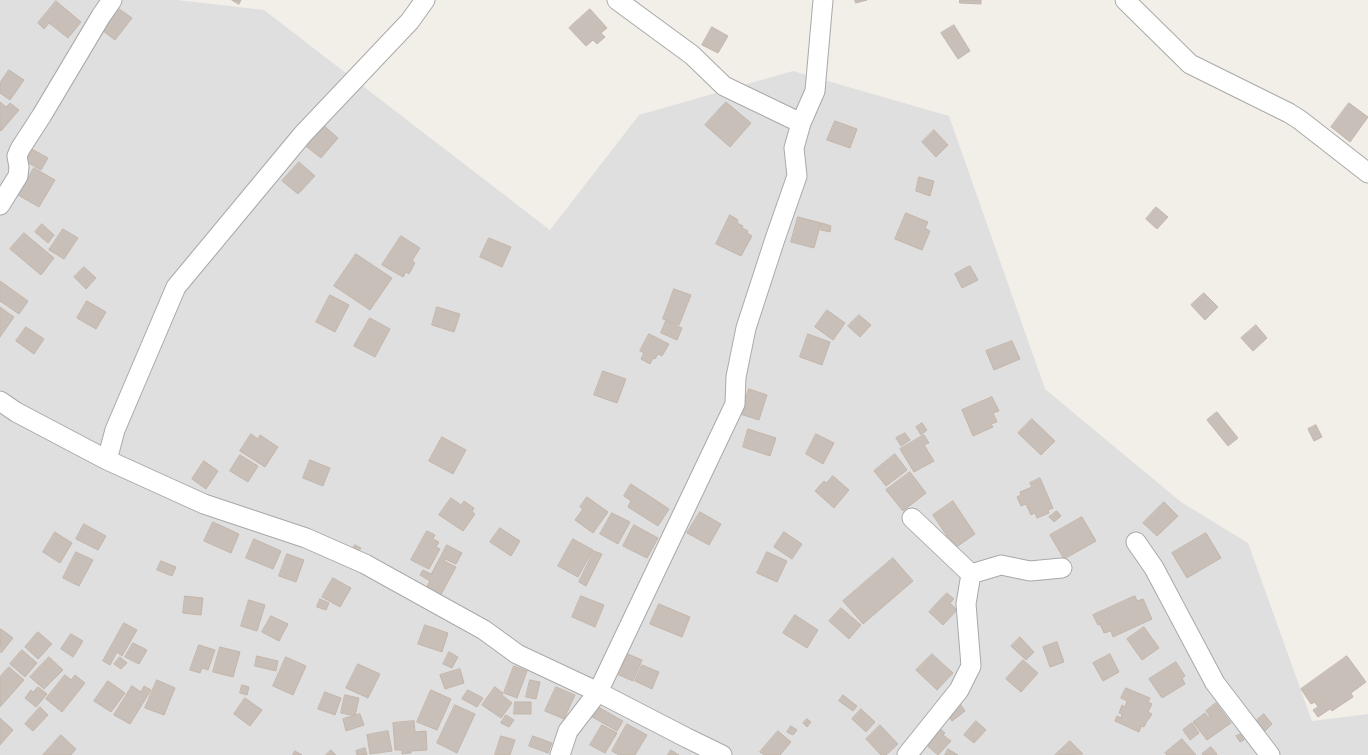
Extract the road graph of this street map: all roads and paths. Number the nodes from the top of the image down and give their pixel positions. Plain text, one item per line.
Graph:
1 (112, 0) edge
2 (424, 0) edge
3 (617, 0) edge
4 (823, 0) edge
5 (1125, 0) edge
6 (801, 123) junction
7 (1368, 173) edge
8 (0, 205) edge
9 (0, 401) edge
10 (107, 460) junction
11 (912, 518) dead end
12 (1136, 542) dead end
13 (1062, 568) dead end
14 (971, 574) junction
15 (598, 692) junction
16 (560, 755) edge
17 (722, 755) edge
18 (907, 755) edge
19 (1270, 755) edge

1 - 8 street
2 - 10 street
3 - 6 street
4 - 6 street
5 - 7 street
6 - 15 street
9 - 10 street
10 - 15 street
11 - 14 street
12 - 19 street
13 - 14 street
14 - 18 street
15 - 16 street
15 - 17 street

